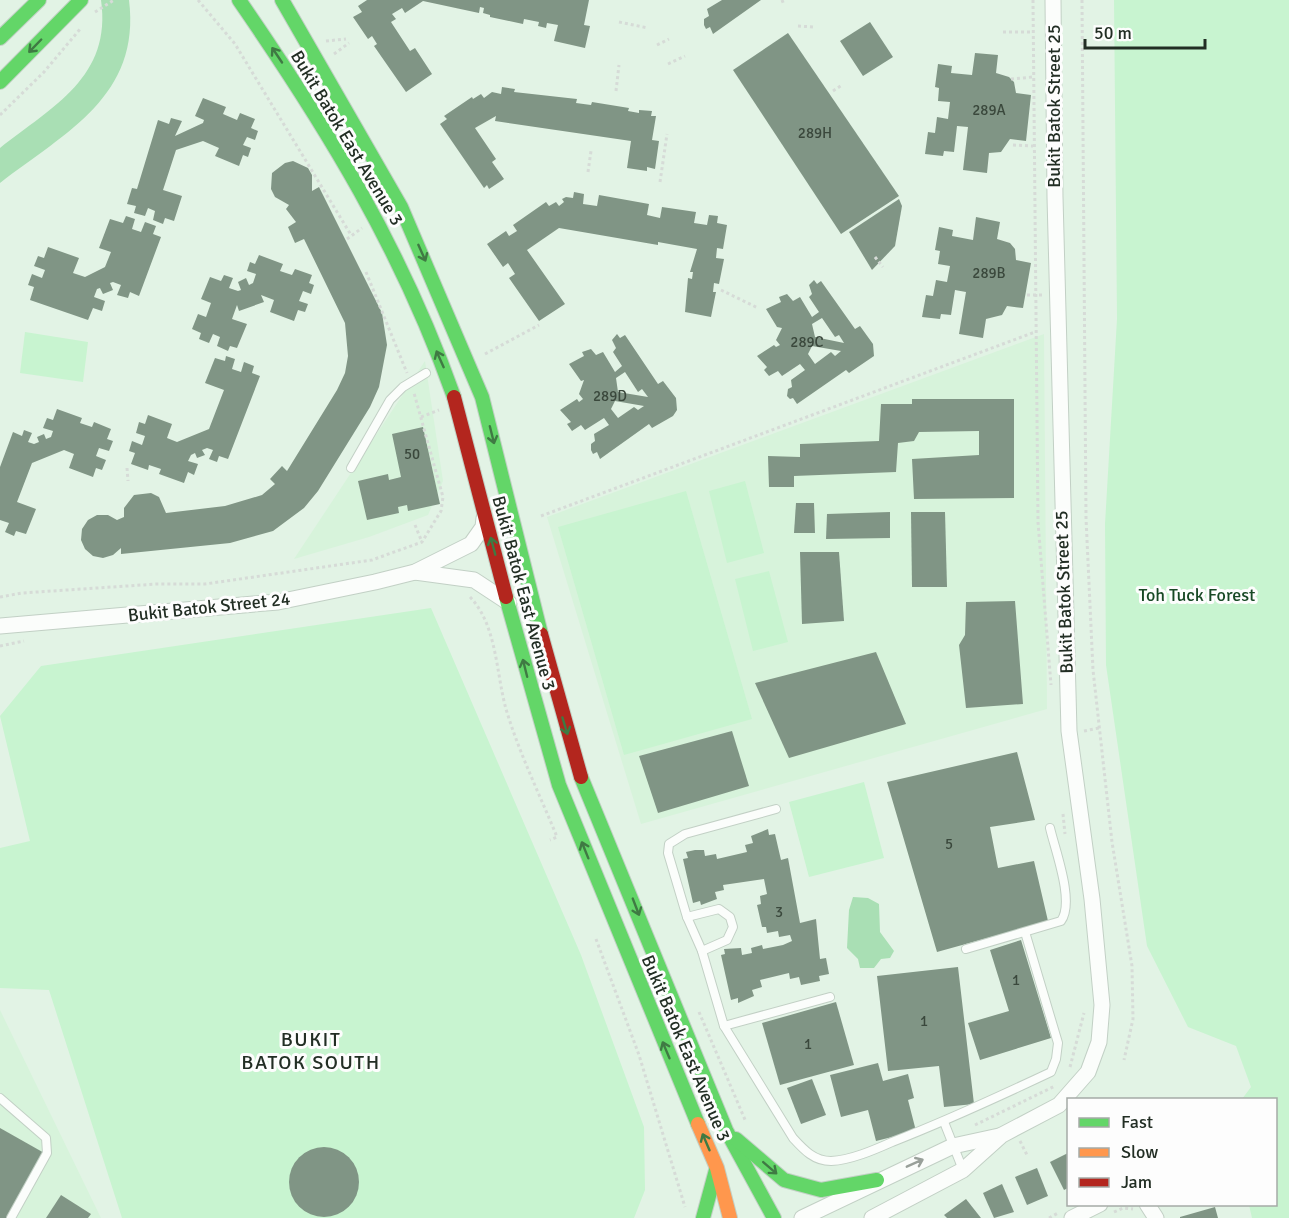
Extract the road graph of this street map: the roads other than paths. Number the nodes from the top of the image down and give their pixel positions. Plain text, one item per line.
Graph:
1 (39, 0) edge
2 (81, 0) edge
3 (239, 0) edge
4 (282, 0) edge
5 (1053, 0) edge
6 (0, 38) edge
7 (0, 82) edge
8 (426, 373) dead end
9 (351, 468) dead end
10 (484, 512) junction
11 (415, 572) junction
12 (509, 603) junction
13 (0, 626) edge
14 (776, 809) dead end
15 (1050, 828) dead end
16 (687, 916) junction
17 (1025, 932) junction
18 (966, 949) dead end
19 (702, 951) junction
20 (830, 997) dead end
21 (724, 1026) junction
22 (0, 1098) edge
23 (944, 1122) junction
24 (726, 1130) junction
25 (1002, 1135) junction
26 (952, 1141) junction
27 (717, 1168) junction
28 (963, 1170) junction
29 (877, 1180) junction
30 (1104, 1210) edge
31 (11, 1218) edge
32 (703, 1218) edge
33 (730, 1218) edge
34 (774, 1218) edge
35 (802, 1218) edge
36 (872, 1218) edge
37 (1072, 1218) edge

1 - 6 main road
2 -> 7 main road
10 -> 3 main road, Bukit Batok East Avenue 3
4 -> 24 main road, Bukit Batok East Avenue 3
5 - 25 street, Bukit Batok Street 25
8 - 9 lane
10 - 11 street, Bukit Batok Street 24
12 -> 10 main road, Bukit Batok East Avenue 3
11 - 12 street, Bukit Batok Street 24
11 - 13 street, Bukit Batok Street 24
27 -> 12 main road, Bukit Batok East Avenue 3
14 - 16 lane
15 - 17 lane
16 - 19 lane
16 - 19 lane
17 - 18 lane
17 - 23 lane
19 - 21 lane
20 - 21 lane
21 - 23 lane
22 - 31 lane
23 - 26 lane
24 -> 29 main road
24 - 34 main road, Bukit Batok East Avenue 3
25 - 26 street, Bukit Batok Street 25
25 - 28 street, Bukit Batok Street 25
26 - 28 lane
29 -> 26 street, Bukit Batok Street 25
27 - 32 main road
27 - 33 main road, Bukit Batok East Avenue 3
28 - 36 street, Bukit Batok Street 25
29 - 35 street, Bukit Batok Street 25
30 - 37 street

